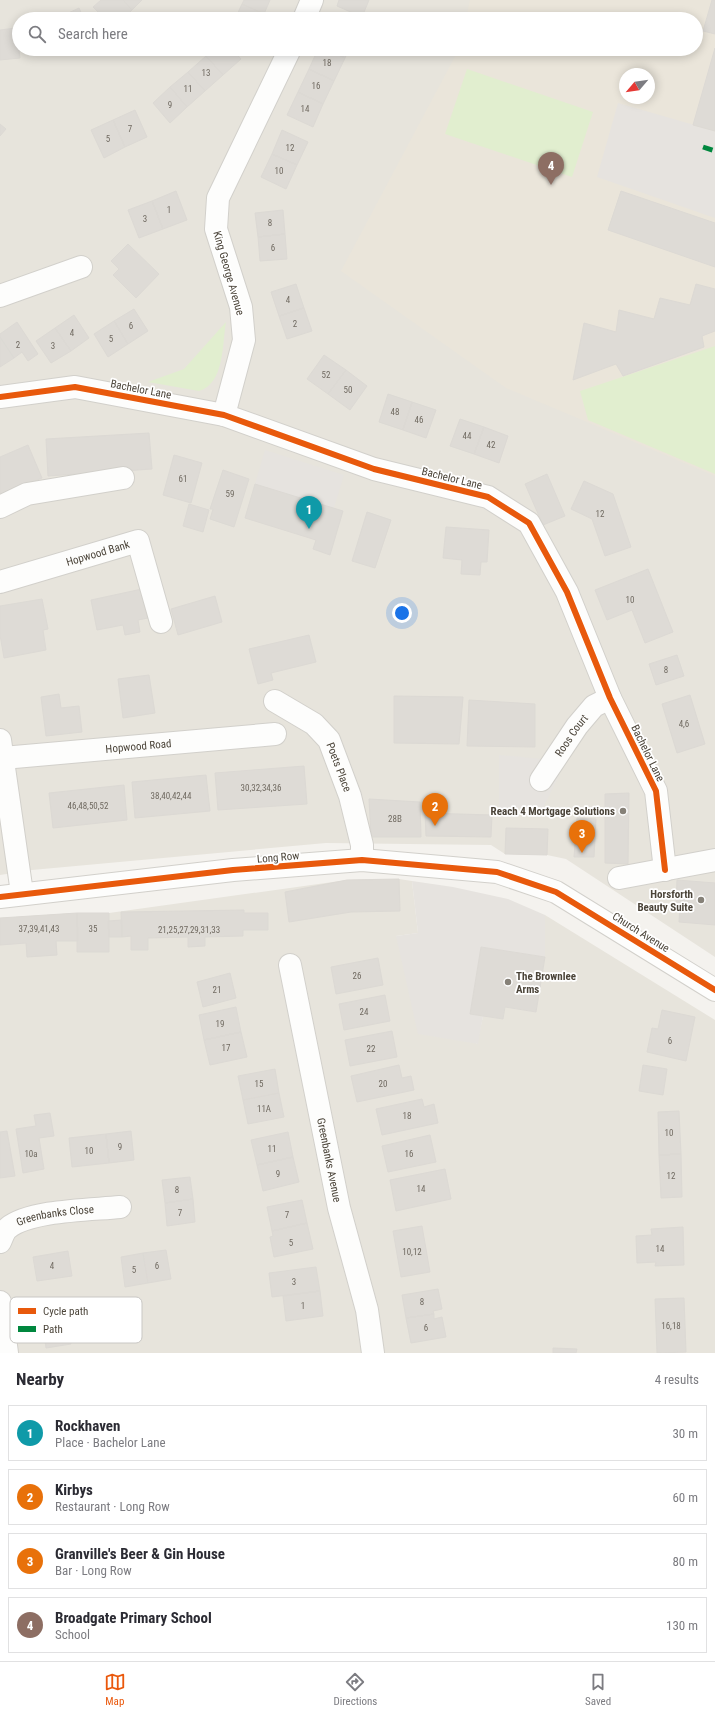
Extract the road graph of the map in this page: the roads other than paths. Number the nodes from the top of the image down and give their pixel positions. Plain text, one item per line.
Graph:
1 (312, 0) edge
2 (307, 12) edge
3 (287, 56) edge
4 (81, 267) dead end
5 (0, 296) edge
6 (1, 395) edge
7 (224, 415) junction
8 (123, 478) dead end
9 (0, 507) edge
10 (0, 582) edge
11 (161, 622) dead end
12 (610, 698) junction
13 (275, 701) dead end
14 (275, 734) dead end
15 (2, 762) edge
16 (541, 780) dead end
17 (362, 860) junction
18 (715, 860) edge
19 (665, 870) junction
20 (619, 878) dead end
21 (556, 892) joint
22 (22, 893) junction
23 (0, 897) edge
24 (290, 965) dead end
25 (715, 990) edge
26 (120, 1207) dead end
27 (0, 1242) edge
28 (0, 1302) edge
29 (6, 1353) edge
30 (373, 1353) edge

1 - 2 street
3 - 7 street, King George Avenue
4 - 5 street
6 - 7 street, Bachelor Lane
7 - 12 street, Bachelor Lane
8 - 9 street
10 - 11 street, Hopwood Bank
12 - 16 street, Roos Court
12 - 19 street, Bachelor Lane
13 - 17 street, Poets Place
14 - 15 street, Hopwood Road
15 - 22 street, Hopwood Road
17 - 21 street, Long Row
17 - 22 street, Long Row
18 - 19 street
19 - 20 street
21 - 25 street, Church Avenue
22 - 23 street, Long Row
24 - 30 street, Greenbanks Avenue
26 - 27 street, Greenbanks Close
28 - 29 street

